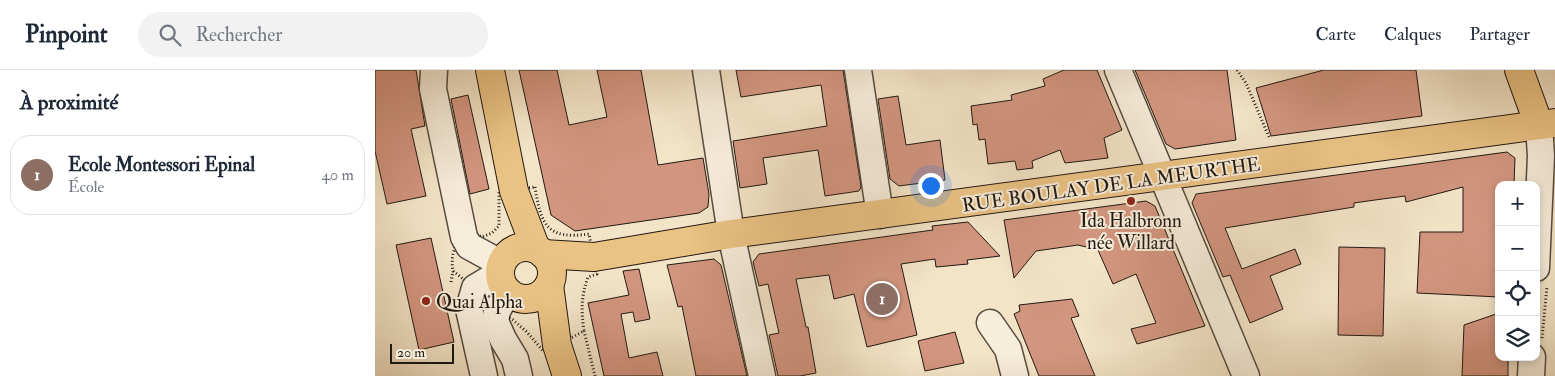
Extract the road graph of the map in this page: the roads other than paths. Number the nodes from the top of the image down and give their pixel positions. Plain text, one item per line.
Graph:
1 (434, 70) edge
2 (489, 70) edge
3 (706, 70) edge
4 (858, 70) edge
5 (1118, 70) edge
6 (1519, 70) edge
7 (1547, 124) edge
8 (1164, 177) junction
9 (514, 191) junction
10 (880, 215) junction
11 (1538, 226) edge
12 (731, 234) junction
13 (545, 266) junction
14 (507, 276) junction
15 (990, 323) dead end
16 (557, 345) junction
17 (1533, 361) edge
18 (484, 376) edge
19 (519, 376) edge
20 (567, 376) edge
21 (762, 376) edge
22 (1015, 376) edge
23 (1246, 376) edge
24 (1531, 376) edge

1 - 14 street
2 - 9 main road
3 - 12 street
4 - 10 street
5 - 8 street
6 - 7 main road
7 - 8 main road, RUE BOULAY DE LA MEURTHE
7 - 11 street
8 - 10 main road, RUE BOULAY DE LA MEURTHE
8 - 23 street
9 - 13 main road
9 - 14 main road
10 - 12 main road, RUE BOULAY DE LA MEURTHE
12 - 13 main road, RUE BOULAY DE LA MEURTHE
12 - 21 street
13 - 14 main road
13 - 14 main road
13 - 16 main road
14 - 16 main road
14 - 18 street
14 - 19 street
15 - 22 street
16 - 20 main road
17 - 24 street

